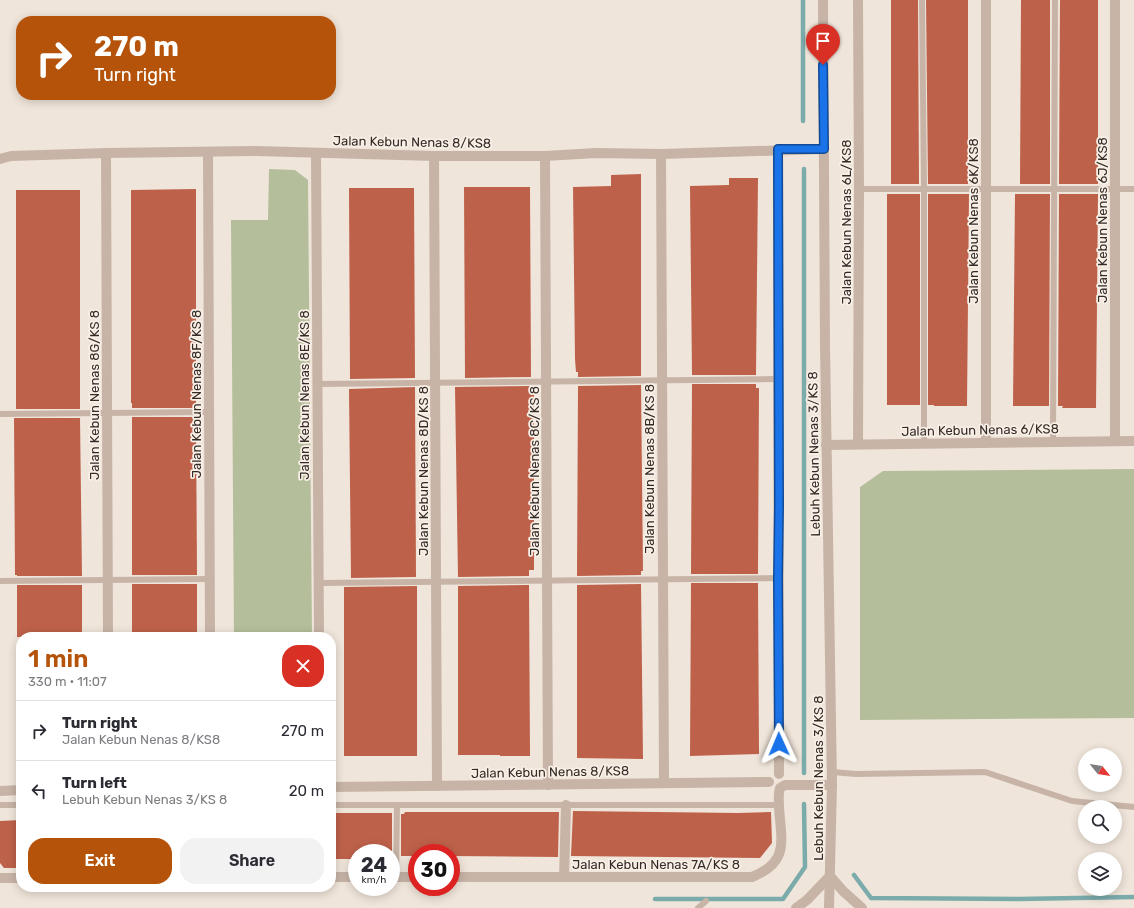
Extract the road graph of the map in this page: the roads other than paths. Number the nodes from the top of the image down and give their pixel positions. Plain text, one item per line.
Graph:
1 (823, 0) edge
2 (858, 0) edge
3 (922, 0) edge
4 (986, 0) edge
5 (1055, 0) edge
6 (1115, 0) edge
7 (778, 149) junction
8 (824, 149) junction
9 (208, 152) junction
10 (106, 153) junction
11 (316, 153) junction
12 (661, 154) junction
13 (434, 156) junction
14 (545, 156) junction
15 (0, 158) edge
16 (859, 189) junction
17 (924, 189) junction
18 (986, 189) junction
19 (1054, 189) junction
20 (1114, 189) junction
21 (1134, 189) edge
22 (779, 379) junction
23 (662, 380) junction
24 (546, 381) junction
25 (435, 382) junction
26 (318, 384) junction
27 (209, 412) junction
28 (108, 413) junction
29 (0, 414) edge
30 (1115, 441) junction
31 (1134, 441) edge
32 (1053, 442) junction
33 (924, 443) junction
34 (986, 443) junction
35 (858, 444) junction
36 (826, 445) junction
37 (778, 578) junction
38 (210, 579) junction
39 (663, 579) junction
40 (108, 580) junction
41 (547, 580) junction
42 (0, 581) edge
43 (436, 581) junction
44 (318, 583) junction
45 (108, 632) edge
46 (210, 632) edge
47 (319, 632) edge
48 (832, 772) junction
49 (779, 774) dead end
50 (769, 782) dead end
51 (664, 784) junction
52 (548, 785) junction
53 (437, 786) junction
54 (832, 786) junction
55 (336, 787) edge
56 (16, 790) edge
57 (0, 791) edge
58 (779, 804) junction
59 (0, 805) edge
60 (16, 805) edge
61 (336, 805) edge
62 (397, 805) junction
63 (566, 805) junction
64 (1134, 807) edge
65 (395, 844) edge
66 (830, 876) junction
67 (336, 877) edge
68 (348, 877) edge
69 (460, 877) edge
70 (564, 877) junction
71 (0, 878) edge
72 (16, 878) edge
73 (706, 901) dead end
74 (698, 908) edge
75 (796, 908) edge
76 (829, 908) edge
77 (862, 908) edge

1 - 8 street, Lebuh Kebun Nenas 3/KS 8
2 - 16 street, Jalan Kebun Nenas 6L/KS8
3 - 17 lane
4 - 18 street, Jalan Kebun Nenas 6K/KS8
5 - 19 lane
6 - 20 street, Jalan Kebun Nenas 6J/KS8
7 - 8 street, Jalan Kebun Nenas 8/KS8
7 - 12 street, Jalan Kebun Nenas 8/KS8
7 - 22 street
8 - 36 street, Lebuh Kebun Nenas 3/KS 8
9 - 10 street, Jalan Kebun Nenas 8/KS8
9 - 11 street, Jalan Kebun Nenas 8/KS8
9 - 27 street, Jalan Kebun Nenas 8F/KS 8
10 - 15 street, Jalan Kebun Nenas 8/KS8
10 - 28 street, Jalan Kebun Nenas 8G/KS 8
11 - 13 street, Jalan Kebun Nenas 8/KS8
11 - 26 street, Jalan Kebun Nenas 8E/KS 8
12 - 14 street, Jalan Kebun Nenas 8/KS8
12 - 23 street, Jalan Kebun Nenas 8B/KS 8
13 - 14 street, Jalan Kebun Nenas 8/KS8
13 - 25 street, Jalan Kebun Nenas 8D/KS 8
14 - 24 street, Jalan Kebun Nenas 8C/KS 8
16 - 17 lane
16 - 35 street, Jalan Kebun Nenas 6L/KS8
17 - 18 lane
17 - 33 lane
18 - 19 lane
18 - 34 street, Jalan Kebun Nenas 6K/KS8
19 - 20 lane
19 - 32 lane
20 - 21 lane
20 - 30 street, Jalan Kebun Nenas 6J/KS8
22 - 23 lane
22 - 37 street
23 - 24 lane
23 - 39 street, Jalan Kebun Nenas 8B/KS 8
24 - 25 lane
24 - 41 street, Jalan Kebun Nenas 8C/KS 8
25 - 26 lane
25 - 43 street, Jalan Kebun Nenas 8D/KS 8
26 - 44 street, Jalan Kebun Nenas 8E/KS 8
27 - 28 lane
27 - 38 street, Jalan Kebun Nenas 8F/KS 8
28 - 29 lane
28 - 40 street, Jalan Kebun Nenas 8G/KS 8
30 - 31 street, Jalan Kebun Nenas 6/KS8
30 - 32 street, Jalan Kebun Nenas 6/KS8
32 - 34 street, Jalan Kebun Nenas 6/KS8
33 - 34 street, Jalan Kebun Nenas 6/KS8
33 - 35 street, Jalan Kebun Nenas 6/KS8
35 - 36 street, Jalan Kebun Nenas 6/KS8
36 - 48 street, Lebuh Kebun Nenas 3/KS 8
37 - 39 lane
37 - 49 street
38 - 40 lane
38 - 46 street, Jalan Kebun Nenas 8F/KS 8
39 - 41 lane
39 - 51 street, Jalan Kebun Nenas 8B/KS 8
40 - 42 lane
40 - 45 street, Jalan Kebun Nenas 8G/KS 8
41 - 43 lane
41 - 52 street, Jalan Kebun Nenas 8C/KS 8
43 - 44 lane
43 - 53 street, Jalan Kebun Nenas 8D/KS 8
44 - 47 street, Jalan Kebun Nenas 8E/KS 8
48 - 54 street, Lebuh Kebun Nenas 3/KS 8
48 - 64 lane
50 - 51 street, Jalan Kebun Nenas 8/KS8
51 - 52 street, Jalan Kebun Nenas 8/KS8
52 - 53 street, Jalan Kebun Nenas 8/KS8
53 - 55 street, Jalan Kebun Nenas 8/KS8
54 - 58 street, Jalan Kebun Nenas 7A/KS 8
54 - 66 street, Lebuh Kebun Nenas 3/KS 8
56 - 57 street
58 - 63 lane
58 - 70 street, Jalan Kebun Nenas 7A/KS 8
59 - 60 lane
61 - 62 lane
62 - 63 lane
62 - 65 lane
63 - 70 street
66 - 75 street
66 - 76 street, Lebuh Kebun Nenas 3/KS 8
66 - 77 street
67 - 68 street
69 - 70 street, Jalan Kebun Nenas 7A/KS 8
71 - 72 street
73 - 74 lane

